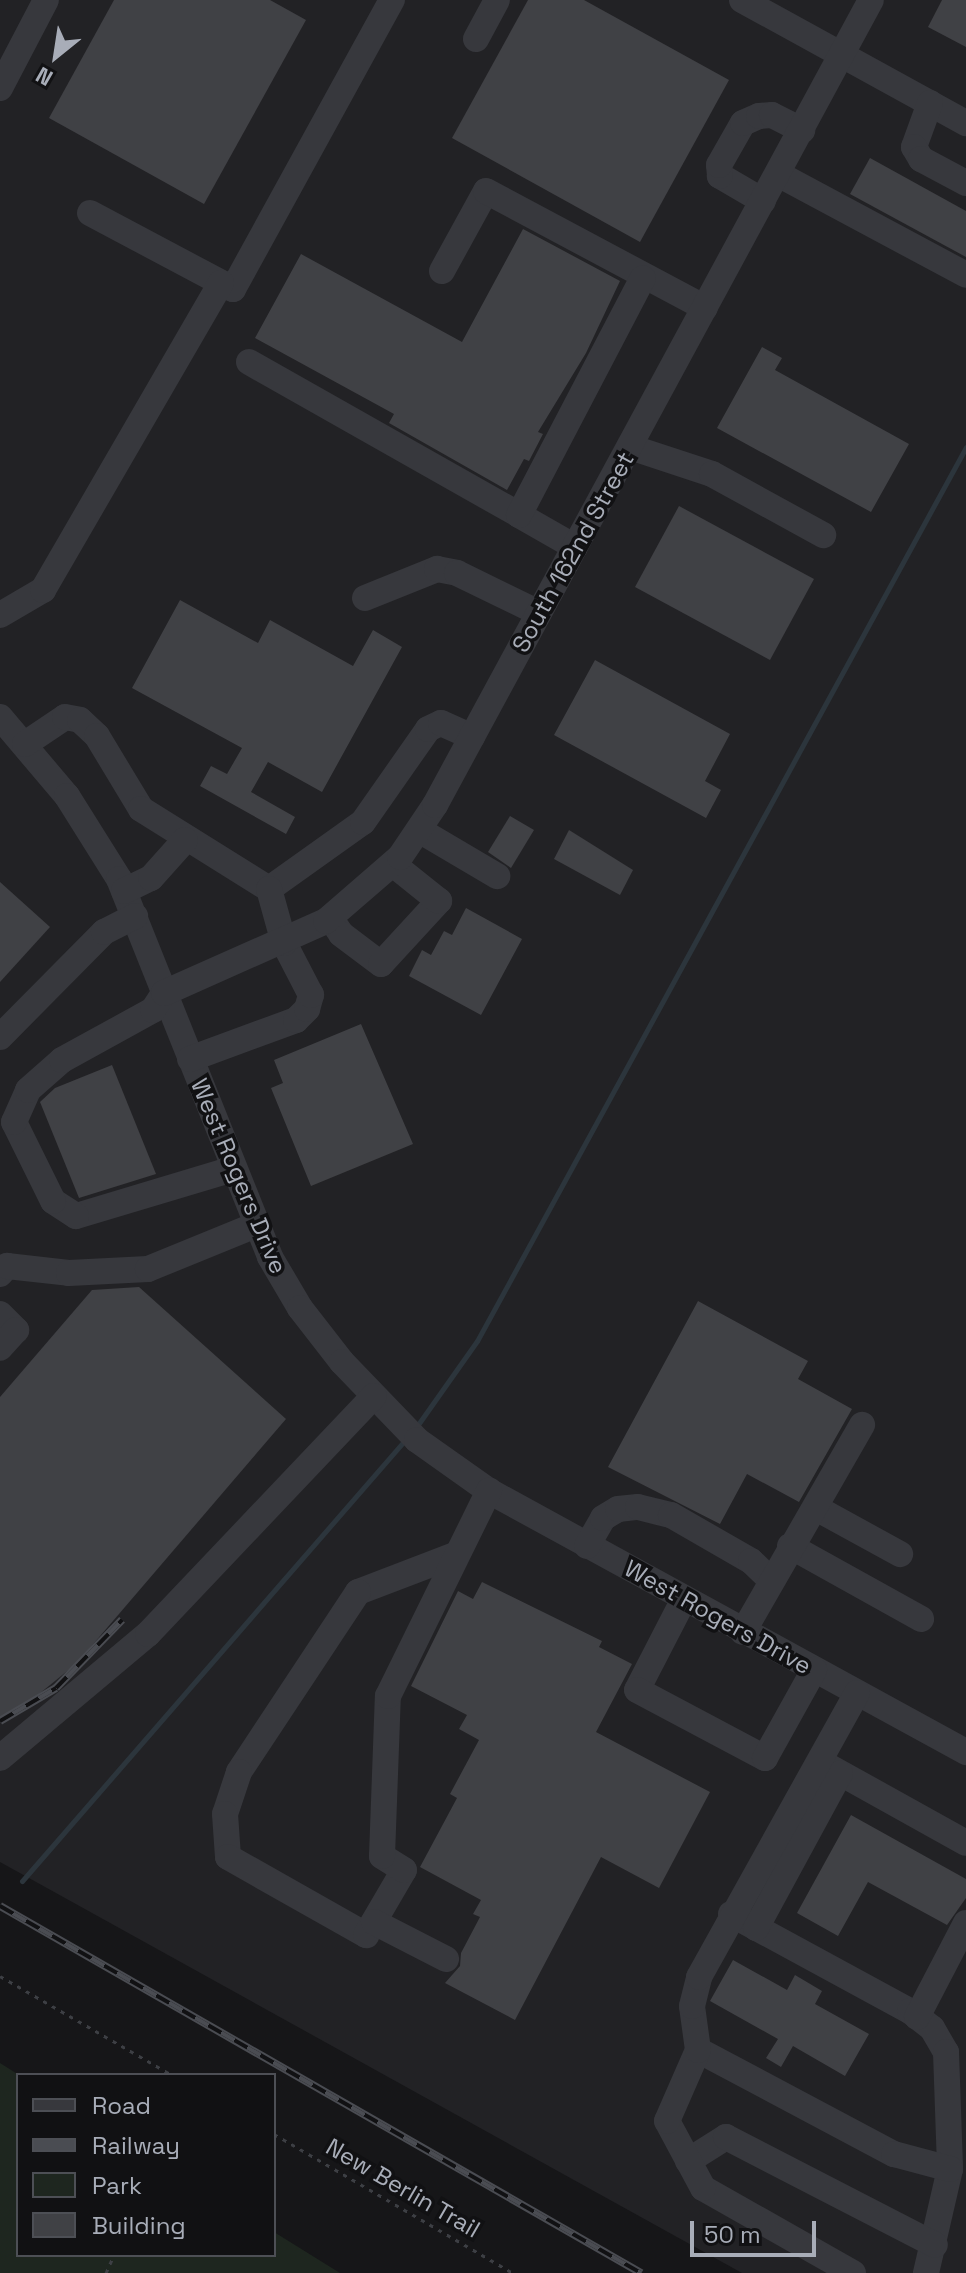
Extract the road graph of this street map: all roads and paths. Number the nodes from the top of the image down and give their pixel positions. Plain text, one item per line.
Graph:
1 (46, 0) edge
2 (497, 0) edge
3 (742, 0) edge
4 (871, 0) edge
5 (385, 3) edge
6 (476, 39) dead end
7 (843, 54) junction
8 (0, 88) edge
9 (930, 103) junction
10 (966, 123) edge
11 (802, 130) junction
12 (778, 174) junction
13 (966, 183) edge
14 (763, 201) junction
15 (90, 213) dead end
16 (442, 271) dead end
17 (966, 275) edge
18 (643, 278) junction
19 (221, 283) junction
20 (705, 308) junction
21 (249, 362) dead end
22 (630, 447) junction
23 (519, 515) junction
24 (823, 535) dead end
25 (575, 547) junction
26 (365, 598) dead end
27 (539, 613) junction
28 (0, 615) edge
29 (0, 717) edge
30 (472, 737) junction
31 (25, 744) junction
32 (419, 830) junction
33 (185, 840) junction
34 (393, 864) junction
35 (497, 876) dead end
36 (269, 889) junction
37 (124, 891) junction
38 (135, 916) junction
39 (330, 918) junction
40 (284, 943) junction
41 (164, 993) junction
42 (0, 1037) edge
43 (190, 1059) junction
44 (233, 1169) junction
45 (256, 1225) junction
46 (0, 1274) edge
47 (0, 1314) edge
48 (0, 1348) edge
49 (374, 1396) junction
50 (862, 1425) dead end
51 (489, 1491) junction
52 (816, 1508) junction
53 (587, 1546) junction
54 (790, 1546) junction
55 (900, 1554) dead end
56 (455, 1555) junction
57 (771, 1580) junction
58 (684, 1599) junction
59 (921, 1619) dead end
60 (743, 1632) junction
61 (814, 1670) junction
62 (857, 1693) junction
63 (966, 1752) edge
64 (0, 1758) edge
65 (829, 1767) junction
66 (966, 1843) edge
67 (731, 1914) junction
68 (374, 1922) junction
69 (966, 1923) edge
70 (756, 1928) junction
71 (446, 1959) dead end
72 (0, 1976) edge
73 (917, 2017) junction
74 (698, 2050) junction
75 (169, 2073) edge
76 (276, 2135) edge
77 (688, 2161) junction
78 (950, 2169) junction
79 (935, 2245) junction
80 (513, 2273) edge
81 (853, 2273) edge
82 (926, 2273) edge

1 - 8 street
2 - 6 street
3 - 7 street
4 - 7 street, South 162nd Street
5 - 19 street
7 - 9 street
7 - 11 street, South 162nd Street
9 - 10 street
9 - 13 street
11 - 12 street, South 162nd Street
11 - 14 street
12 - 14 street, South 162nd Street
12 - 17 street
14 - 20 street, South 162nd Street
15 - 19 street
16 - 18 street
18 - 20 street
18 - 23 street
19 - 28 street
20 - 22 street, South 162nd Street
21 - 23 street
22 - 24 street
22 - 25 street, South 162nd Street
23 - 25 street
25 - 27 street, South 162nd Street
26 - 27 street
27 - 30 street, South 162nd Street
29 - 31 street, West Rogers Drive
30 - 32 street, South 162nd Street
30 - 36 street
31 - 33 street
31 - 37 street, West Rogers Drive
32 - 34 street, South 162nd Street
32 - 35 street
33 - 36 street
33 - 37 street
34 - 39 street, South 162nd Street
34 - 39 street
36 - 40 street
37 - 38 street, West Rogers Drive
38 - 41 street, West Rogers Drive
38 - 42 street
39 - 40 street, South 162nd Street
40 - 41 street, South 162nd Street
40 - 43 street
41 - 43 street, West Rogers Drive
41 - 44 street
43 - 44 street, West Rogers Drive
44 - 45 street, West Rogers Drive
45 - 46 street
45 - 49 street, West Rogers Drive
47 - 48 street
49 - 51 street, West Rogers Drive
49 - 64 street
50 - 52 street
51 - 53 street, West Rogers Drive
51 - 56 street
52 - 54 street
52 - 55 street
53 - 57 street
53 - 58 street, West Rogers Drive
54 - 57 street
54 - 59 street
56 - 68 street
56 - 68 street
57 - 60 street
58 - 60 street, West Rogers Drive
58 - 61 street
60 - 61 street, West Rogers Drive
61 - 62 street, West Rogers Drive
62 - 63 street, West Rogers Drive
62 - 65 street
65 - 66 street
65 - 67 street
65 - 70 street
67 - 70 street
67 - 74 street
68 - 71 street
69 - 73 street
70 - 73 street
72 - 75 path
73 - 78 street
74 - 77 street
74 - 78 street
76 - 80 path, New Berlin Trail
77 - 79 street
77 - 81 street
78 - 79 street
79 - 82 street

